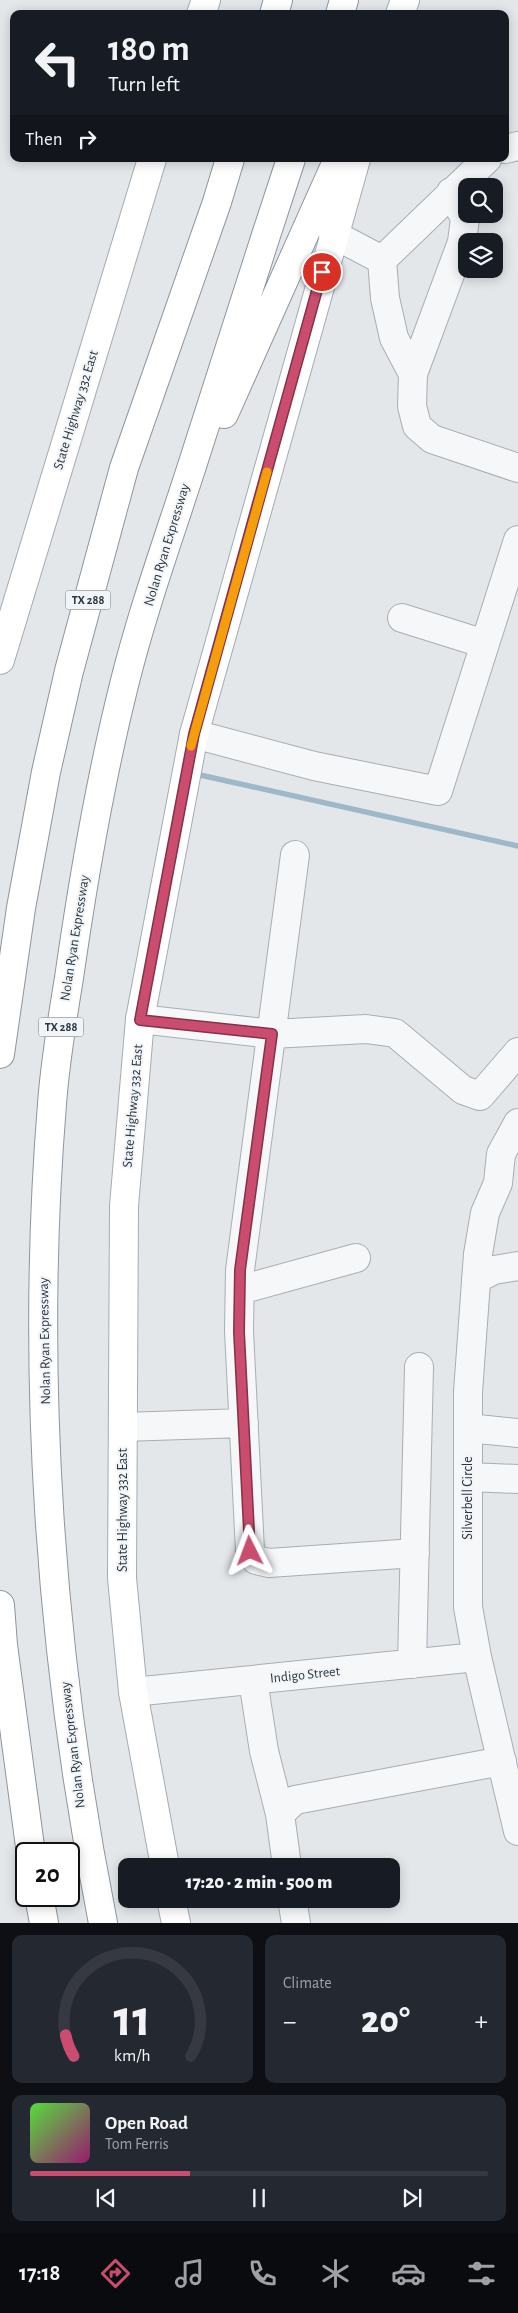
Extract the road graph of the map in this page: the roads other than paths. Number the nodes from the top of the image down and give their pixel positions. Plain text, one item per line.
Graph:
1 (151, 162) edge
2 (229, 162) edge
3 (290, 162) edge
4 (337, 162) edge
5 (355, 162) edge
6 (484, 162) edge
7 (451, 192) junction
8 (333, 234) junction
9 (382, 260) junction
10 (413, 374) junction
11 (518, 468) edge
12 (518, 540) edge
13 (166, 544) junction
14 (402, 618) dead end
15 (485, 644) junction
16 (0, 660) edge
17 (194, 734) junction
18 (295, 855) dead end
19 (140, 1020) junction
20 (272, 1034) junction
21 (518, 1052) edge
22 (0, 1054) edge
23 (518, 1124) edge
24 (508, 1184) edge
25 (356, 1258) dead end
26 (518, 1266) edge
27 (476, 1279) junction
28 (240, 1290) junction
29 (419, 1367) dead end
30 (244, 1423) junction
31 (123, 1428) junction
32 (468, 1428) junction
33 (518, 1433) edge
34 (469, 1477) junction
35 (518, 1479) edge
36 (415, 1553) junction
37 (0, 1605) edge
38 (477, 1657) junction
39 (412, 1664) junction
40 (252, 1680) junction
41 (133, 1692) junction
42 (502, 1761) junction
43 (514, 1792) edge
44 (280, 1814) junction
45 (518, 1831) edge
46 (29, 1842) edge
47 (164, 1858) edge
48 (286, 1858) edge
49 (41, 1907) edge
50 (173, 1908) edge
51 (294, 1908) edge
52 (44, 1923) edge
53 (103, 1923) edge
54 (176, 1923) edge
55 (296, 1923) edge

1 - 16 main road, State Highway 332 East
2 - 22 main road, TX 288
3 - 13 main road, Nolan Ryan Expressway / TX 288
4 - 13 main road
5 - 8 main road, State Highway 332 East
6 - 7 street
7 - 9 street
7 - 10 street
8 - 9 street
8 - 17 main road, State Highway 332 East
9 - 10 street
10 - 11 street
12 - 15 street
13 - 53 main road, Nolan Ryan Expressway / TX 288
14 - 15 street
15 - 17 street
17 - 19 main road, State Highway 332 East
18 - 20 street
19 - 20 street
19 - 31 main road, State Highway 332 East
20 - 21 street
20 - 28 street
23 - 24 street, Silverbell Circle
24 - 27 street, Silverbell Circle
25 - 28 street
26 - 27 street
27 - 32 street, Silverbell Circle
28 - 30 street
29 - 36 street
30 - 31 street
30 - 36 street
31 - 41 main road, State Highway 332 East
32 - 33 street
32 - 34 street, Silverbell Circle
34 - 35 street
34 - 38 street, Silverbell Circle
36 - 39 street
37 - 46 main road
38 - 39 street, Indigo Street
38 - 42 street, Silverbell Circle
39 - 40 street, Indigo Street
40 - 41 street, Indigo Street
40 - 44 street
41 - 47 main road, State Highway 332 East
42 - 43 street, Silverbell Circle
42 - 44 street
43 - 45 street, Silverbell Circle
44 - 48 street
49 - 52 main road
50 - 54 main road
51 - 55 street

